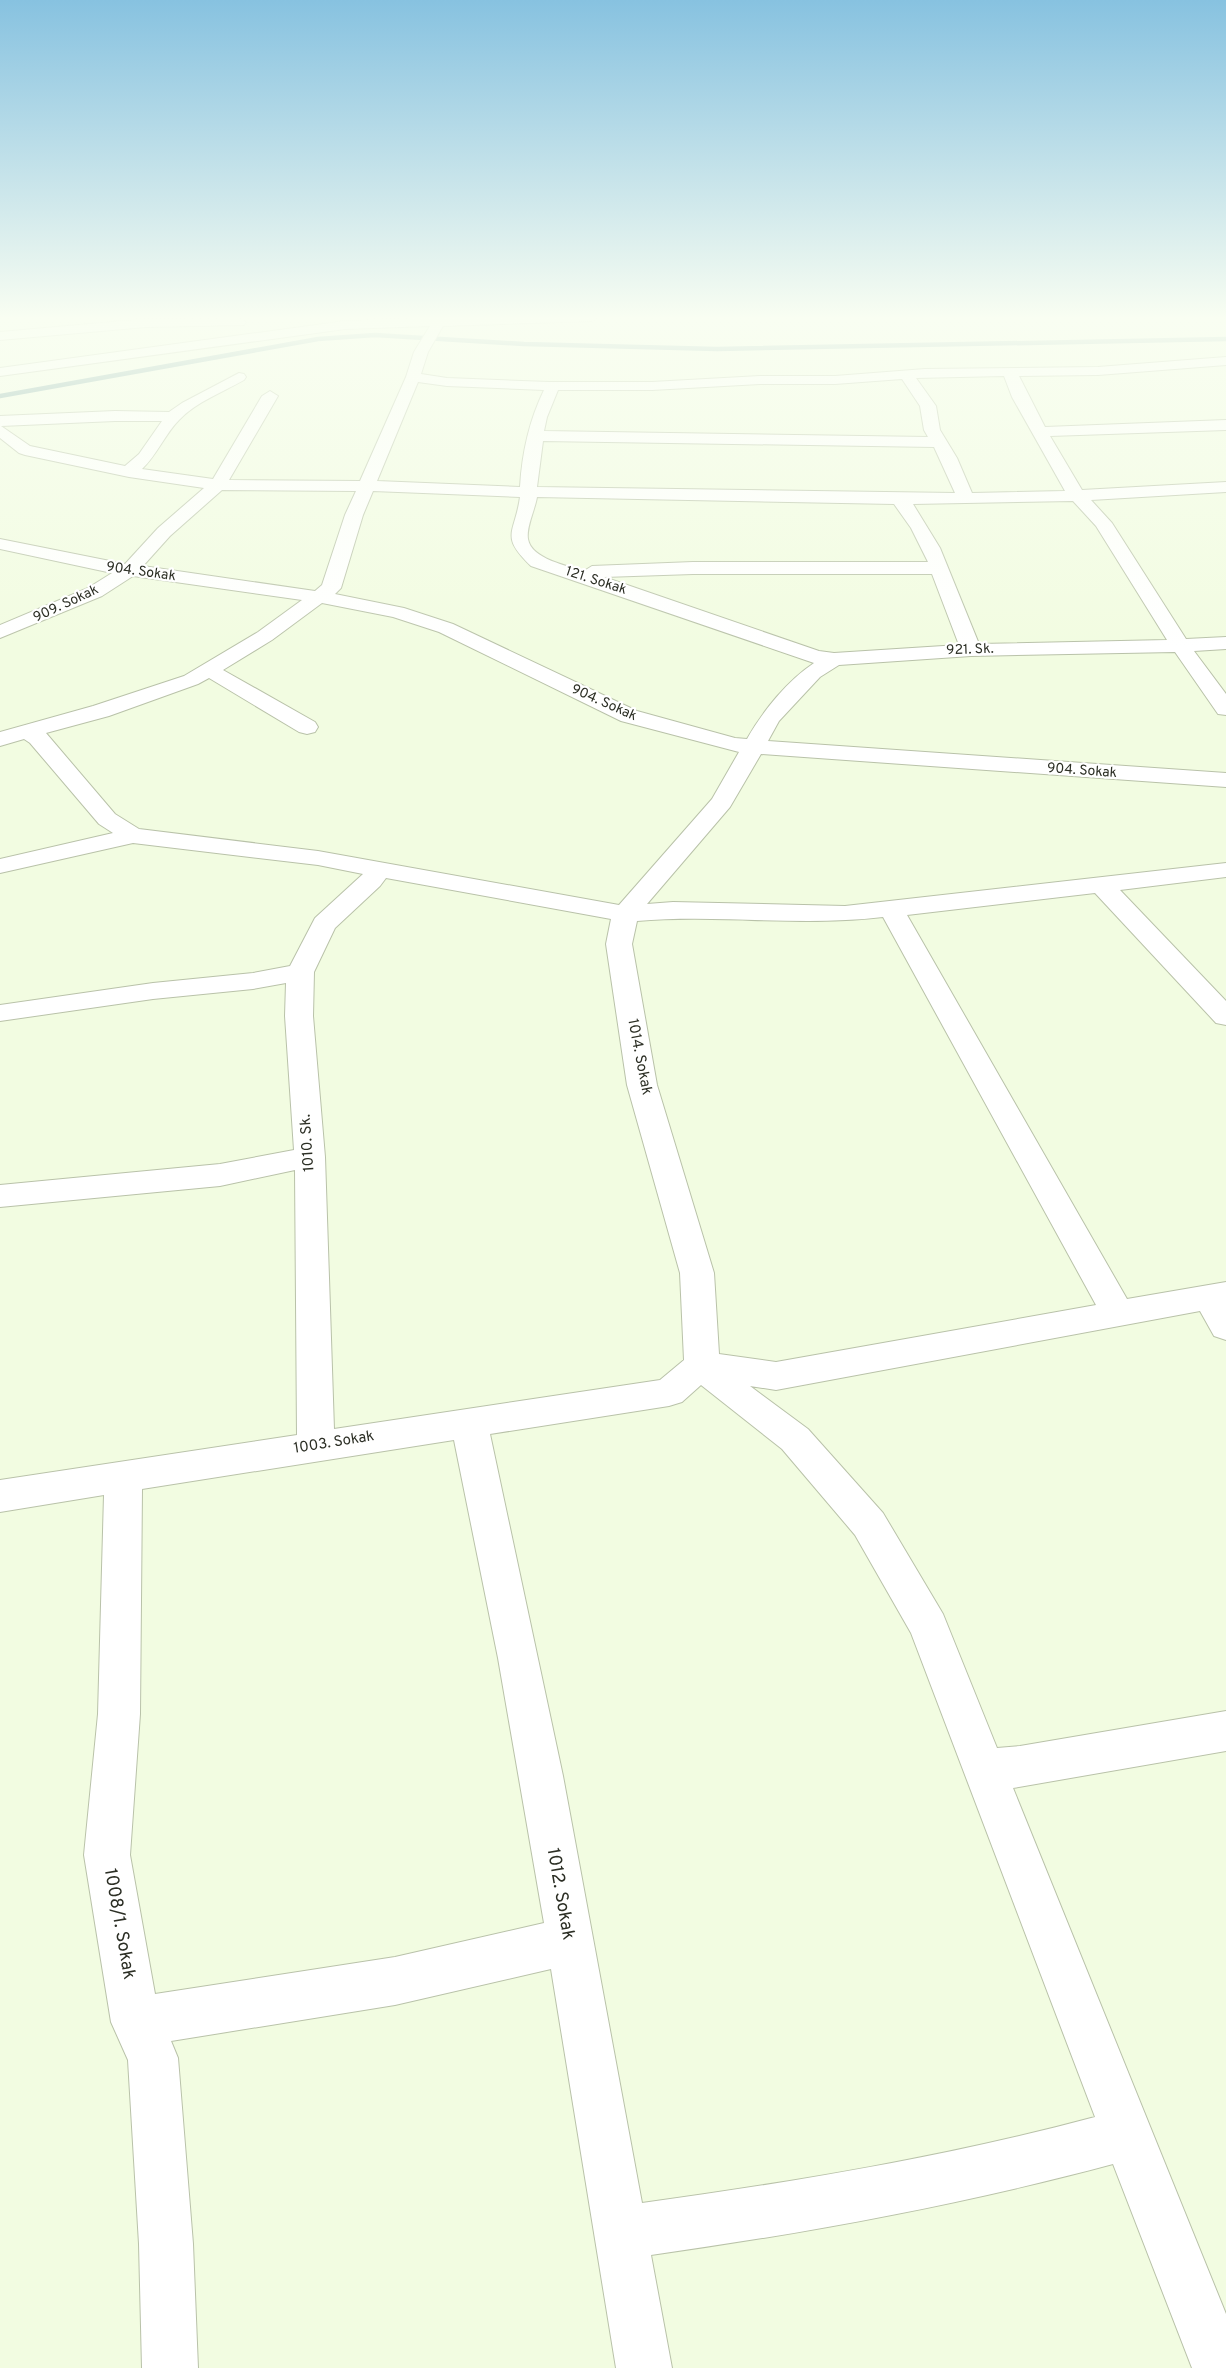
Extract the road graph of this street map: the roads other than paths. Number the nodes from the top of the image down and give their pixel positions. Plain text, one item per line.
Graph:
1 (166, 428) edge
2 (252, 428) edge
3 (392, 428) edge
4 (537, 428) edge
5 (932, 428) edge
6 (1038, 428) edge
7 (1160, 428) edge
8 (0, 430) edge
9 (1041, 432) junction
10 (536, 436) junction
11 (940, 442) junction
12 (25, 450) junction
13 (8, 458) dead end
14 (129, 472) junction
15 (218, 485) junction
16 (367, 486) junction
17 (1226, 487) edge
18 (528, 492) junction
19 (1079, 495) junction
20 (965, 498) junction
21 (899, 500) junction
22 (0, 544) edge
23 (938, 567) junction
24 (129, 570) junction
25 (564, 571) junction
26 (318, 597) junction
27 (0, 632) edge
28 (1226, 643) edge
29 (1180, 645) junction
30 (970, 650) junction
31 (834, 659) junction
32 (208, 670) junction
33 (1226, 709) edge
34 (308, 727) dead end
35 (27, 731) junction
36 (0, 739) edge
37 (755, 747) junction
38 (1226, 780) edge
39 (133, 836) junction
40 (0, 866) edge
41 (379, 869) junction
42 (1226, 870) edge
43 (1101, 884) junction
44 (891, 909) junction
45 (624, 914) junction
46 (300, 972) junction
47 (0, 1013) edge
48 (1226, 1017) edge
49 (310, 1157) junction
50 (0, 1196) edge
51 (1217, 1296) edge
52 (1118, 1314) junction
53 (1226, 1327) edge
54 (702, 1365) junction
55 (469, 1422) junction
56 (316, 1446) junction
57 (123, 1477) junction
58 (0, 1496) edge
59 (1226, 1731) edge
60 (983, 1770) junction
61 (569, 1944) junction
62 (136, 2022) junction
63 (1127, 2134) junction
64 (620, 2233) junction
65 (170, 2368) edge
66 (644, 2368) edge
67 (1220, 2368) edge

1 - 14 street
2 - 15 street, 909. Sokak
3 - 16 street
4 - 10 street, 121. Sokak
5 - 11 street
6 - 9 street
7 - 9 street
8 - 12 street
9 - 19 street
10 - 11 street
10 - 18 street, 121. Sokak
11 - 20 street
12 - 13 street
12 - 14 street
14 - 15 street
15 - 16 street
15 - 24 street, 909. Sokak
16 - 18 street
16 - 26 street
17 - 19 street
18 - 21 street
18 - 25 street, 121. Sokak
19 - 20 street
19 - 29 street
20 - 21 street
21 - 23 street
22 - 24 street, 904. Sokak
23 - 25 street
23 - 30 street
24 - 26 street, 904. Sokak
24 - 27 street, 909. Sokak
25 - 31 street, 121. Sokak
26 - 32 street
26 - 37 street, 904. Sokak
28 - 29 street, 921. Sk.
29 - 30 street, 921. Sk.
29 - 33 street
30 - 31 street, 921. Sk.
31 - 37 street
32 - 34 street
32 - 35 street
35 - 36 street
35 - 39 street
37 - 38 street, 904. Sokak
37 - 45 street
39 - 40 street
39 - 41 street
41 - 45 street
41 - 46 street, 1010. Sk.
42 - 43 street
43 - 44 street
43 - 48 street
44 - 45 street
44 - 52 street
45 - 54 street, 1014. Sokak
46 - 47 street
46 - 49 street, 1010. Sk.
49 - 50 street
49 - 56 street, 1010. Sk.
51 - 52 street
51 - 53 street
52 - 54 street
54 - 55 street, 1003. Sokak
54 - 60 street
55 - 56 street, 1003. Sokak
55 - 61 street, 1012. Sokak
56 - 57 street, 1003. Sokak
57 - 58 street, 1003. Sokak
57 - 62 street, 1008/1. Sokak
59 - 60 street
60 - 63 street
61 - 62 street
61 - 64 street, 1012. Sokak
62 - 65 street, 1008/1. Sokak
63 - 64 street
63 - 67 street
64 - 66 street, 1012. Sokak

